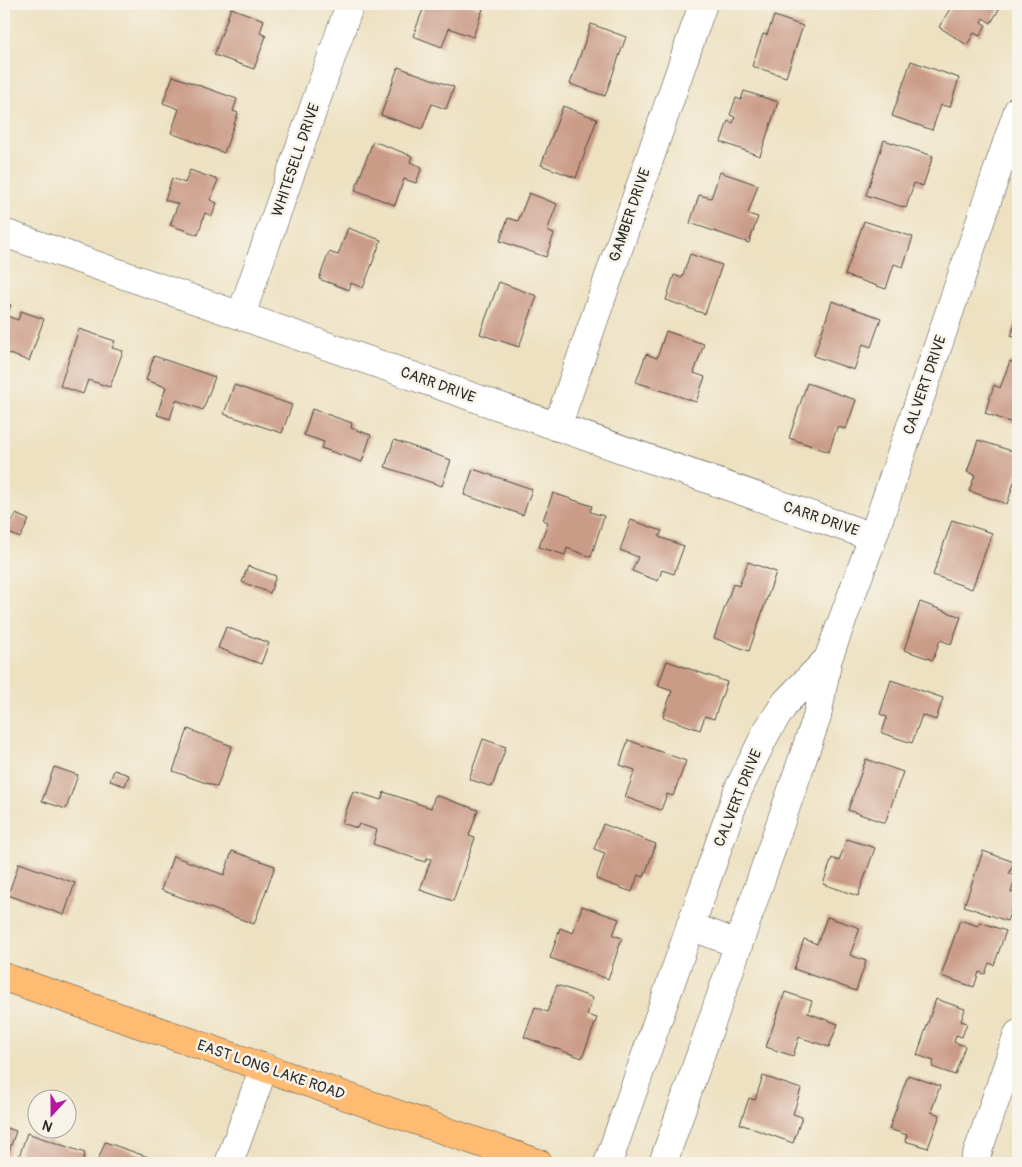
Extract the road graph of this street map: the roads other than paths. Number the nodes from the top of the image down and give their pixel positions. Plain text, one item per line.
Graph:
1 (350, 4) edge
2 (703, 4) edge
3 (1018, 110) edge
4 (4, 233) edge
5 (241, 315) junction
6 (557, 428) junction
7 (873, 537) junction
8 (828, 659) junction
9 (690, 926) junction
10 (738, 944) junction
11 (4, 977) edge
12 (1018, 1034) edge
13 (264, 1067) junction
14 (507, 1158) edge
15 (230, 1163) edge
16 (538, 1163) edge
17 (608, 1163) edge
18 (663, 1163) edge
19 (974, 1163) edge

1 - 5 street, WHITESELL DRIVE
2 - 6 street, GAMBER DRIVE
3 - 7 street, CALVERT DRIVE
4 - 5 street, CARR DRIVE
5 - 6 street, CARR DRIVE
6 - 7 street, CARR DRIVE
7 - 8 street, CALVERT DRIVE
8 - 9 street, CALVERT DRIVE
8 - 10 street, CALVERT DRIVE
9 - 10 street
9 - 17 street, CALVERT DRIVE
10 - 18 street, CALVERT DRIVE
11 - 13 main road, EAST LONG LAKE ROAD
12 - 19 street
13 - 14 main road, EAST LONG LAKE ROAD
13 - 15 street
14 - 16 main road, EAST LONG LAKE ROAD

